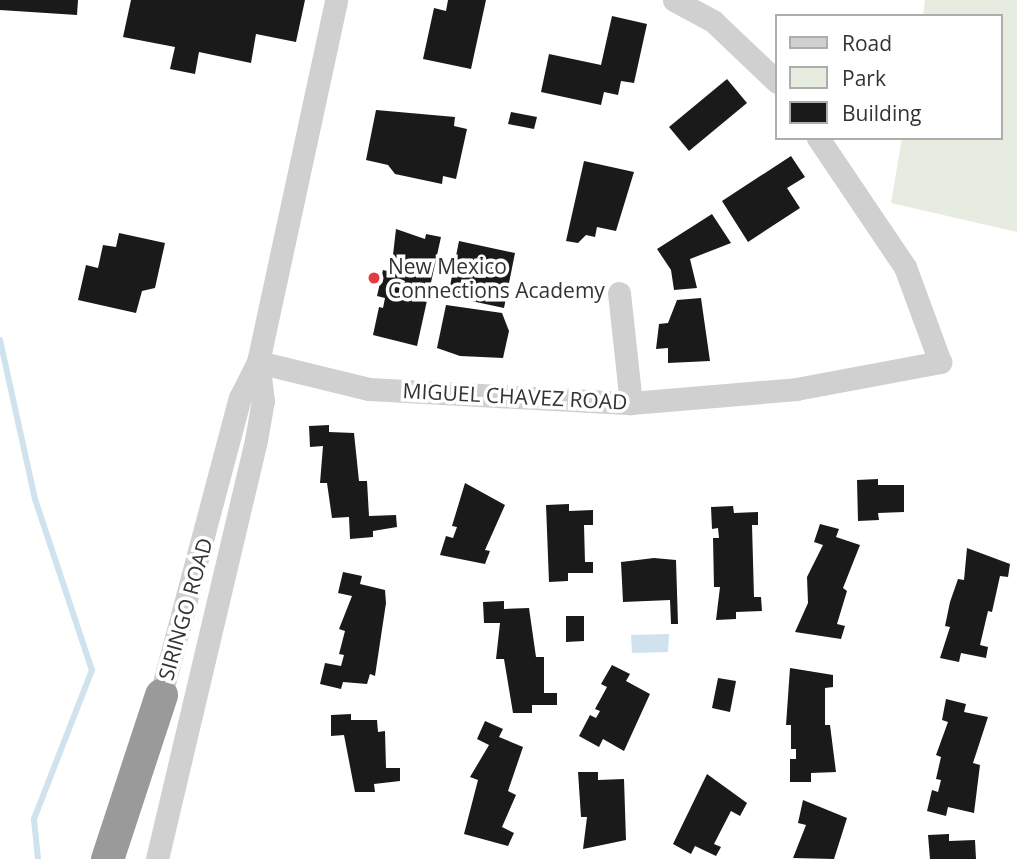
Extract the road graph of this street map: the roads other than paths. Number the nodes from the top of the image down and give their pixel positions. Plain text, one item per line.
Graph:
1 (336, 0) edge
2 (674, 0) edge
3 (776, 81) edge
4 (819, 140) edge
5 (619, 293) dead end
6 (258, 362) junction
7 (631, 403) junction
8 (161, 695) junction
9 (107, 859) edge
10 (122, 859) edge
11 (157, 859) edge

1 - 6 street, SIRINGO ROAD
2 - 3 street
4 - 7 street, MIGUEL CHAVEZ ROAD
5 - 7 street
6 - 7 street, MIGUEL CHAVEZ ROAD
6 - 8 street, SIRINGO ROAD
6 - 11 street, SIRINGO ROAD
8 - 9 highway
8 - 10 street, SIRINGO ROAD

